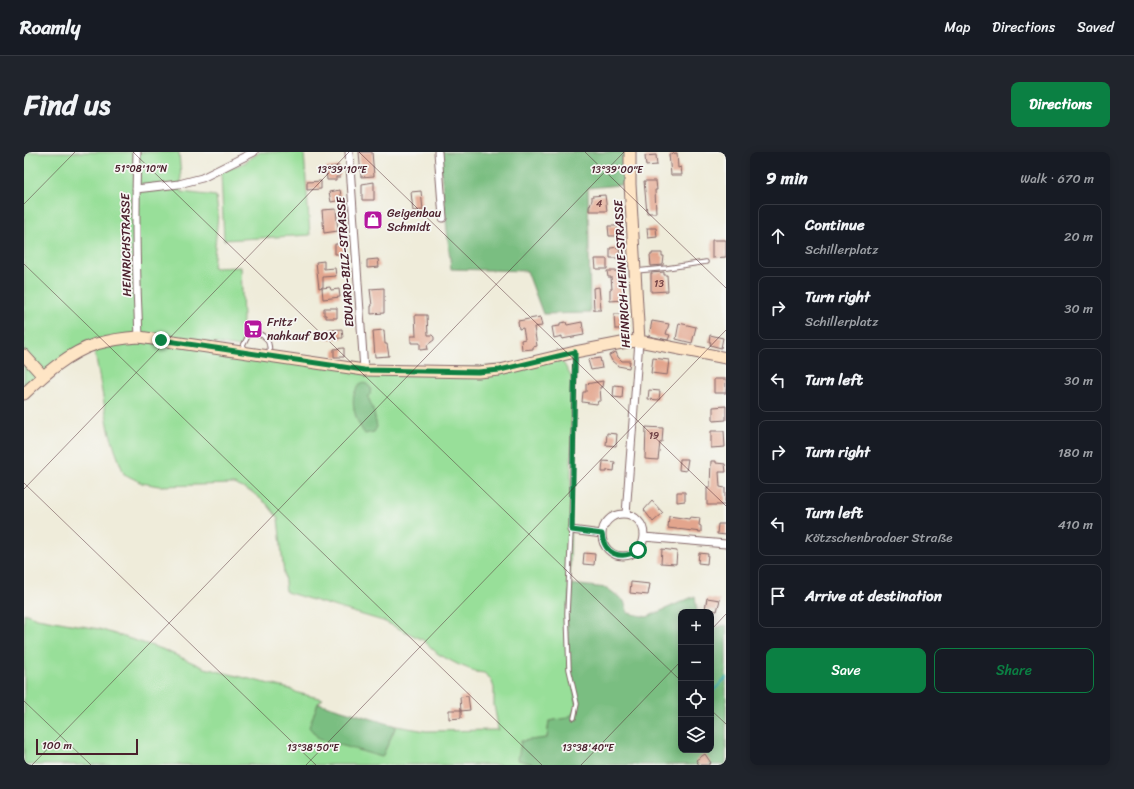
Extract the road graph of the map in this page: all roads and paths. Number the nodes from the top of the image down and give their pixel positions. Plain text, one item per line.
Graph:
1 (137, 152) edge
2 (254, 152) edge
3 (349, 152) edge
4 (438, 152) edge
5 (630, 152) edge
6 (136, 189) junction
7 (443, 218) dead end
8 (706, 262) dead end
9 (635, 271) junction
10 (139, 337) junction
11 (639, 341) junction
12 (240, 352) junction
13 (575, 352) junction
14 (24, 355) edge
15 (269, 356) junction
16 (726, 358) edge
17 (364, 370) junction
18 (43, 376) junction
19 (24, 394) edge
20 (626, 514) junction
21 (572, 530) junction
22 (602, 534) junction
23 (644, 537) junction
24 (726, 544) edge
25 (574, 718) dead end

1 - 6 street, HEINRICHSTRASSE
2 - 6 street
3 - 17 street, EDUARD-BILZ-STRASSE
4 - 7 street
5 - 9 street, HEINRICH-HEINE-STRASSE
6 - 10 street, HEINRICHSTRASSE
8 - 9 lane
9 - 11 street, HEINRICH-HEINE-STRASSE
10 - 12 street
10 - 18 street
11 - 13 street
11 - 16 street
11 - 20 street, HEINRICH-HEINE-STRASSE
12 - 15 street
12 - 15 lane
13 - 17 street
13 - 21 lane
14 - 18 street
15 - 17 street
18 - 19 street
20 - 22 street
20 - 23 street
21 - 22 street
21 - 25 lane
22 - 23 street
23 - 24 street

